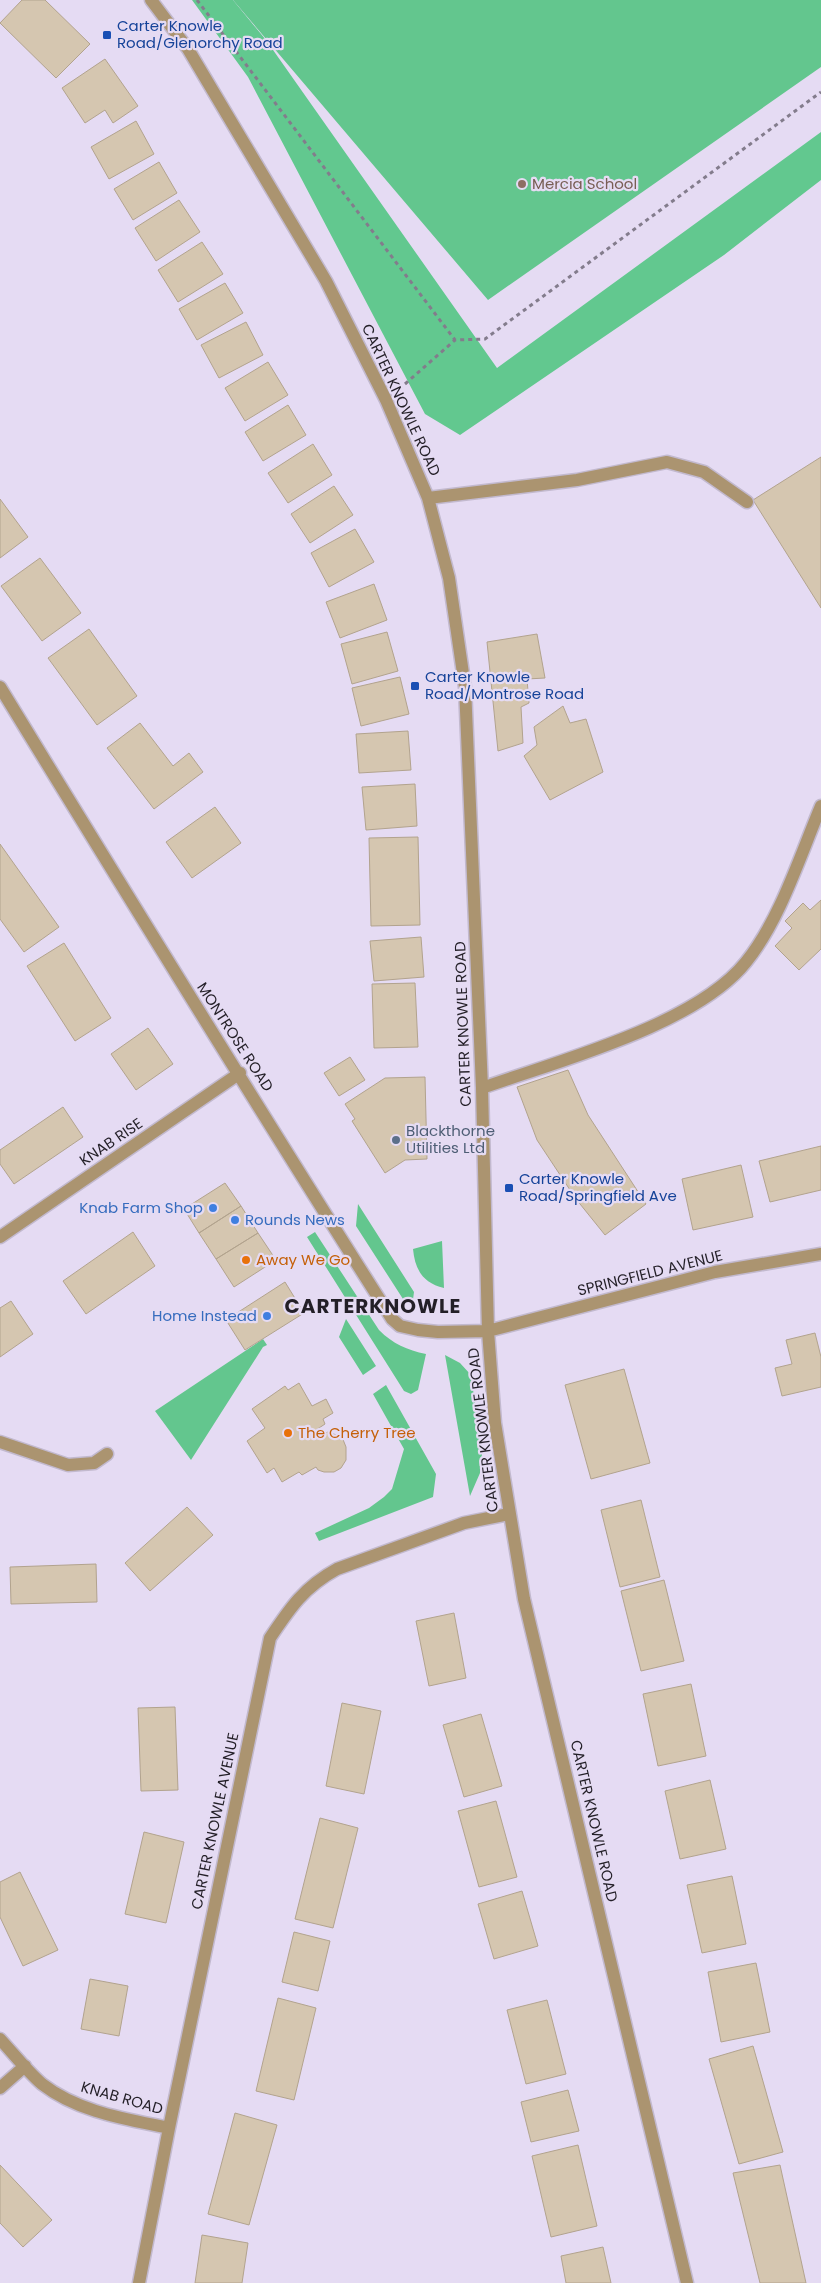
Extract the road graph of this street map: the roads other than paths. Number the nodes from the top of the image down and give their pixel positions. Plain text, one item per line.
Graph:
1 (151, 0) edge
2 (428, 498) junction
3 (747, 502) dead end
4 (0, 687) edge
5 (821, 806) edge
6 (240, 1074) junction
7 (482, 1088) junction
8 (0, 1237) edge
9 (821, 1254) edge
10 (488, 1331) junction
11 (0, 1442) edge
12 (107, 1454) dead end
13 (508, 1514) junction
14 (0, 2038) edge
15 (25, 2066) junction
16 (0, 2088) edge
17 (169, 2128) junction
18 (139, 2283) edge
19 (687, 2283) edge

1 - 2 street, CARTER KNOWLE ROAD
2 - 3 street
2 - 7 street, CARTER KNOWLE ROAD
4 - 6 street, MONTROSE ROAD
5 - 7 street
6 - 8 street, KNAB RISE
6 - 10 street, MONTROSE ROAD
7 - 10 street, CARTER KNOWLE ROAD
9 - 10 street, SPRINGFIELD AVENUE
10 - 13 street, CARTER KNOWLE ROAD
11 - 12 street
13 - 17 street, CARTER KNOWLE AVENUE
13 - 19 street, CARTER KNOWLE ROAD
14 - 15 street, KNAB ROAD
15 - 16 street
15 - 17 street, KNAB ROAD
17 - 18 street, CARTER KNOWLE AVENUE

